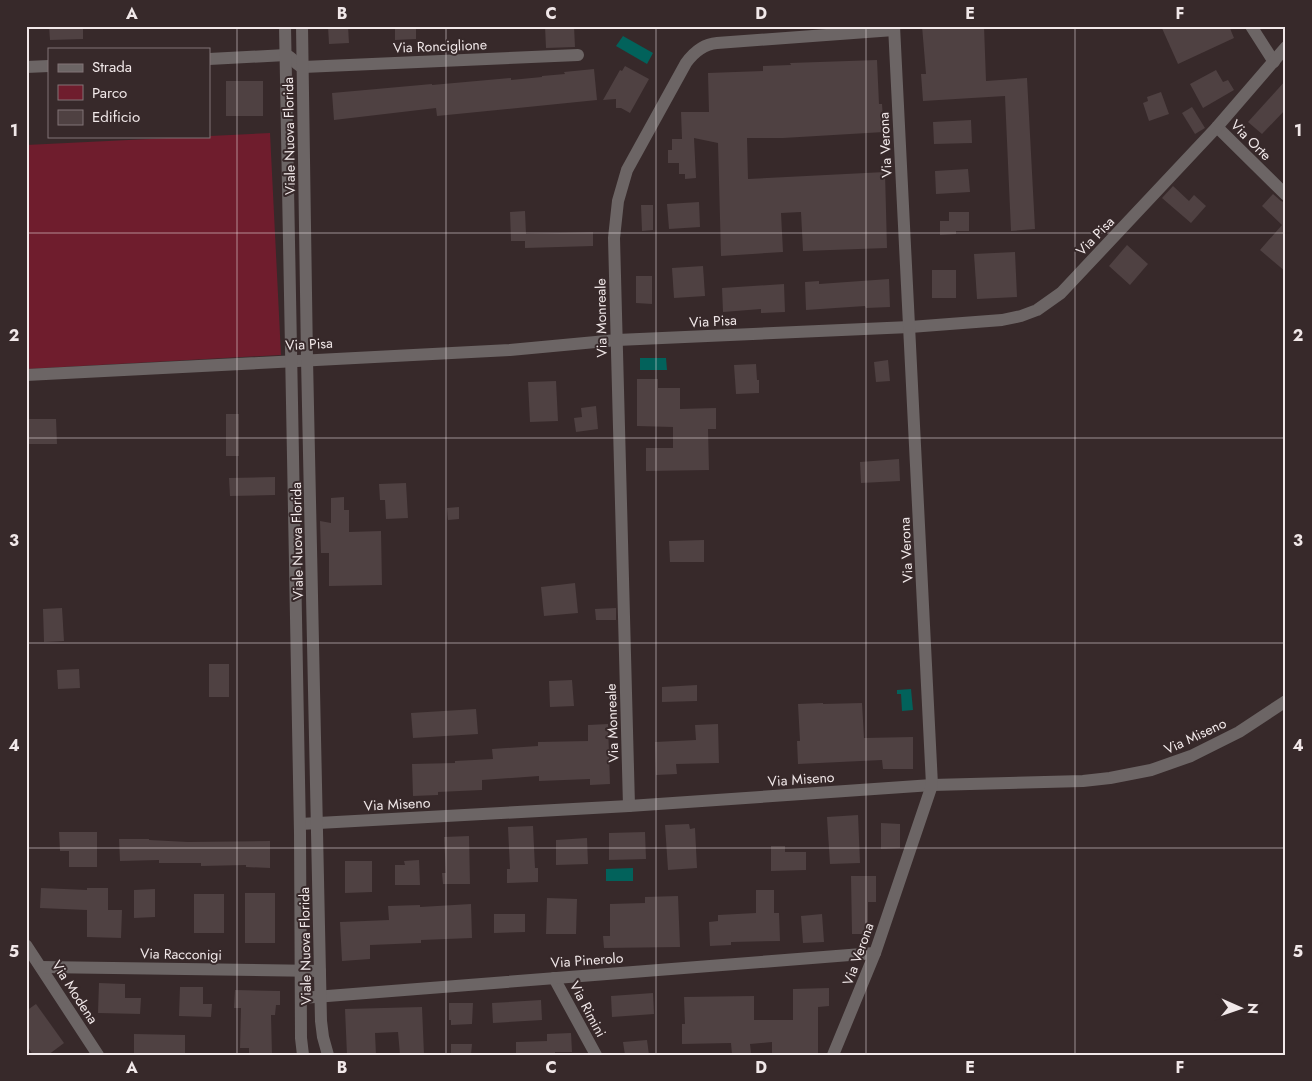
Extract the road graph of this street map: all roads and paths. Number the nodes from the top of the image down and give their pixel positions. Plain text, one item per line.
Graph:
1 (285, 26) edge
2 (302, 26) edge
3 (1251, 26) edge
4 (894, 28) edge
5 (1286, 47) edge
6 (286, 55) junction
7 (578, 55) dead end
8 (210, 59) edge
9 (1274, 62) junction
10 (48, 66) edge
11 (26, 67) edge
12 (303, 67) junction
13 (1217, 127) junction
14 (305, 170) junction
15 (288, 171) junction
16 (1286, 195) edge
17 (910, 327) junction
18 (617, 340) junction
19 (307, 359) junction
20 (292, 360) junction
21 (26, 375) edge
22 (1286, 701) edge
23 (932, 786) junction
24 (629, 806) junction
25 (300, 824) junction
26 (317, 824) junction
27 (26, 945) edge
28 (875, 953) junction
29 (41, 967) junction
30 (301, 971) junction
31 (320, 971) junction
32 (554, 978) junction
33 (321, 996) junction
34 (302, 998) junction
35 (98, 1055) edge
36 (303, 1055) edge
37 (328, 1055) edge
38 (596, 1055) edge
39 (833, 1055) edge

1 - 6 street, Viale Nuova Florida
2 - 12 street, Viale Nuova Florida
3 - 9 street
4 - 17 street, Via Verona
4 - 18 street, Via Monreale
5 - 9 street, Via Pisa
6 - 8 street
6 - 12 street
6 - 15 street, Viale Nuova Florida
7 - 12 street, Via Ronciglione
9 - 13 street, Via Pisa
10 - 11 street
12 - 14 street, Viale Nuova Florida
13 - 16 street, Via Orte
13 - 17 street, Via Pisa
14 - 15 street
14 - 19 street, Viale Nuova Florida
15 - 20 street, Viale Nuova Florida
17 - 18 street, Via Pisa
17 - 23 street, Via Verona
18 - 19 street, Via Pisa
18 - 24 street, Via Monreale
19 - 20 street, Via Pisa
19 - 26 street, Viale Nuova Florida
20 - 21 street, Via Pisa
20 - 25 street, Viale Nuova Florida
22 - 23 street, Via Miseno
23 - 24 street, Via Miseno
23 - 28 street, Via Verona
24 - 26 street, Via Miseno
25 - 26 street, Via Miseno
25 - 30 street, Viale Nuova Florida
26 - 31 street, Viale Nuova Florida
27 - 29 street, Via Modena
28 - 32 street, Via Pinerolo
28 - 39 street, Via Verona
29 - 30 street, Via Racconigi
29 - 35 street, Via Modena
30 - 31 street, Via Racconigi
30 - 34 street, Viale Nuova Florida
31 - 33 street, Viale Nuova Florida
32 - 33 street, Via Pinerolo
32 - 38 street, Via Rimini
33 - 34 street, Via Pinerolo
33 - 37 street, Viale Nuova Florida
34 - 36 street, Viale Nuova Florida

